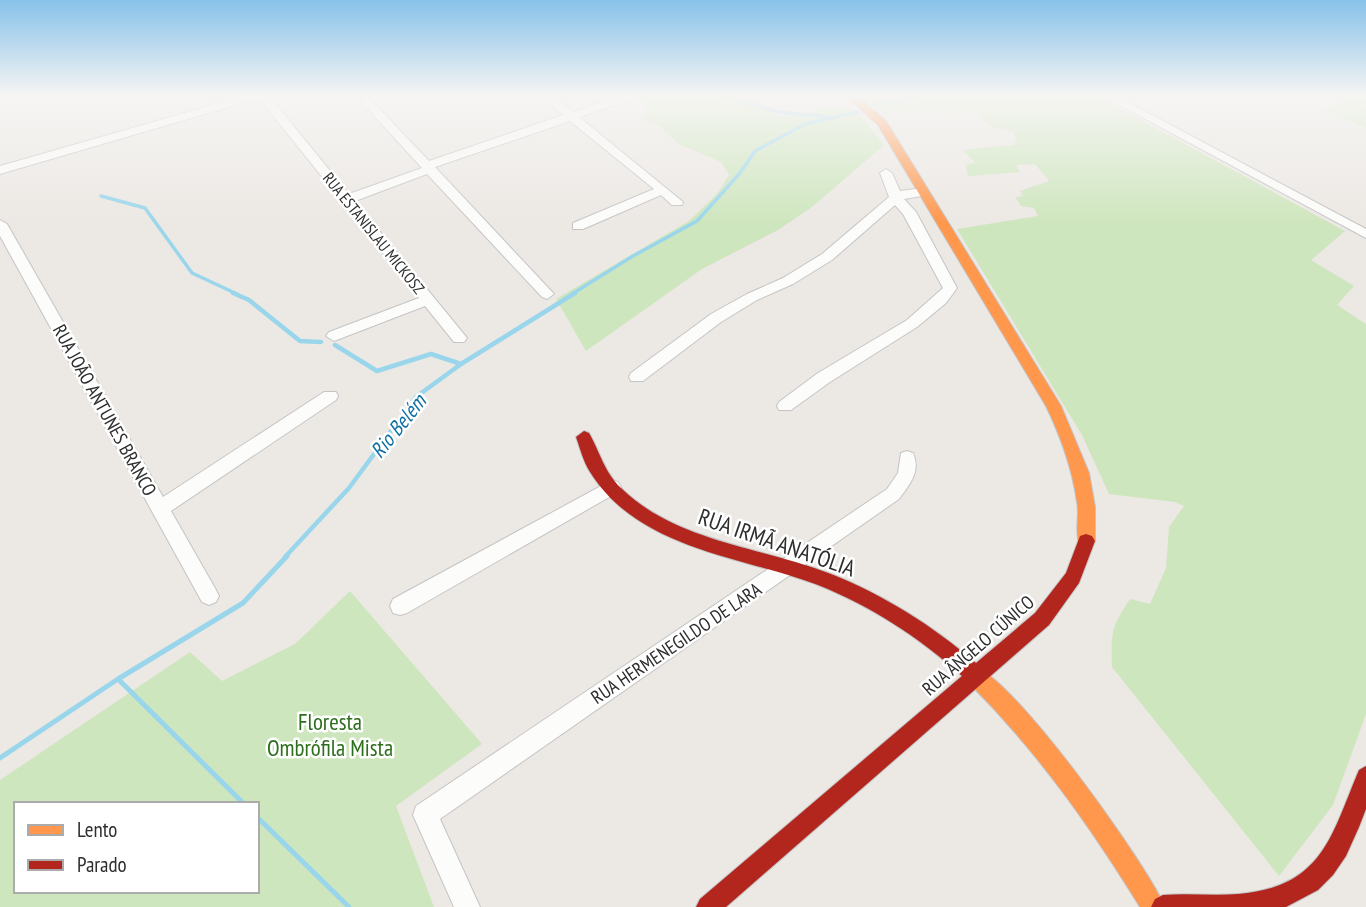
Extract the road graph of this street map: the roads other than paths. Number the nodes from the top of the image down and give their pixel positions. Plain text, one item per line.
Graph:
1 (110, 138) edge
2 (298, 138) edge
3 (401, 138) edge
4 (512, 138) edge
5 (598, 138) edge
6 (891, 138) edge
7 (1187, 138) edge
8 (429, 168) junction
9 (0, 170) edge
10 (886, 173) dead end
11 (663, 191) junction
12 (926, 197) junction
13 (896, 198) junction
14 (347, 199) junction
15 (677, 202) dead end
16 (0, 224) edge
17 (579, 226) dead end
18 (1366, 234) edge
19 (547, 294) dead end
20 (429, 300) junction
21 (334, 336) dead end
22 (459, 338) dead end
23 (637, 377) dead end
24 (330, 396) dead end
25 (785, 407) dead end
26 (584, 437) dead end
27 (907, 458) dead end
28 (612, 487) junction
29 (160, 509) junction
30 (787, 566) junction
31 (209, 596) dead end
32 (400, 606) dead end
33 (974, 677) junction
34 (1364, 791) edge
35 (467, 907) edge
36 (708, 907) edge
37 (1153, 907) edge
38 (1163, 907) edge

1 - 9 street
2 - 14 street, RUA ESTANISLAU MICKOSZ
3 - 8 street
4 - 8 street
5 - 11 street
6 - 12 street, RUA ÂNGELO CÚNICO
7 - 18 street
8 - 14 street
8 - 19 street
10 - 13 street
11 - 15 street
11 - 17 street
12 - 13 street
12 - 33 street, RUA ÂNGELO CÚNICO
13 - 23 street
13 - 25 street
14 - 20 street, RUA ESTANISLAU MICKOSZ
16 - 29 street, RUA JOÃO ANTUNES BRANCO
20 - 21 street
20 - 22 street, RUA ESTANISLAU MICKOSZ
24 - 29 street
26 - 28 street, RUA IRMÃ ANATÓLIA
27 - 30 street, RUA HERMENEGILDO DE LARA
28 - 30 street, RUA IRMÃ ANATÓLIA
28 - 32 street
29 - 31 street, RUA JOÃO ANTUNES BRANCO
30 - 33 street, RUA IRMÃ ANATÓLIA
30 - 35 street, RUA HERMENEGILDO DE LARA
33 - 36 street, RUA ÂNGELO CÚNICO
33 - 37 street, RUA IRMÃ ANATÓLIA
34 - 38 street

